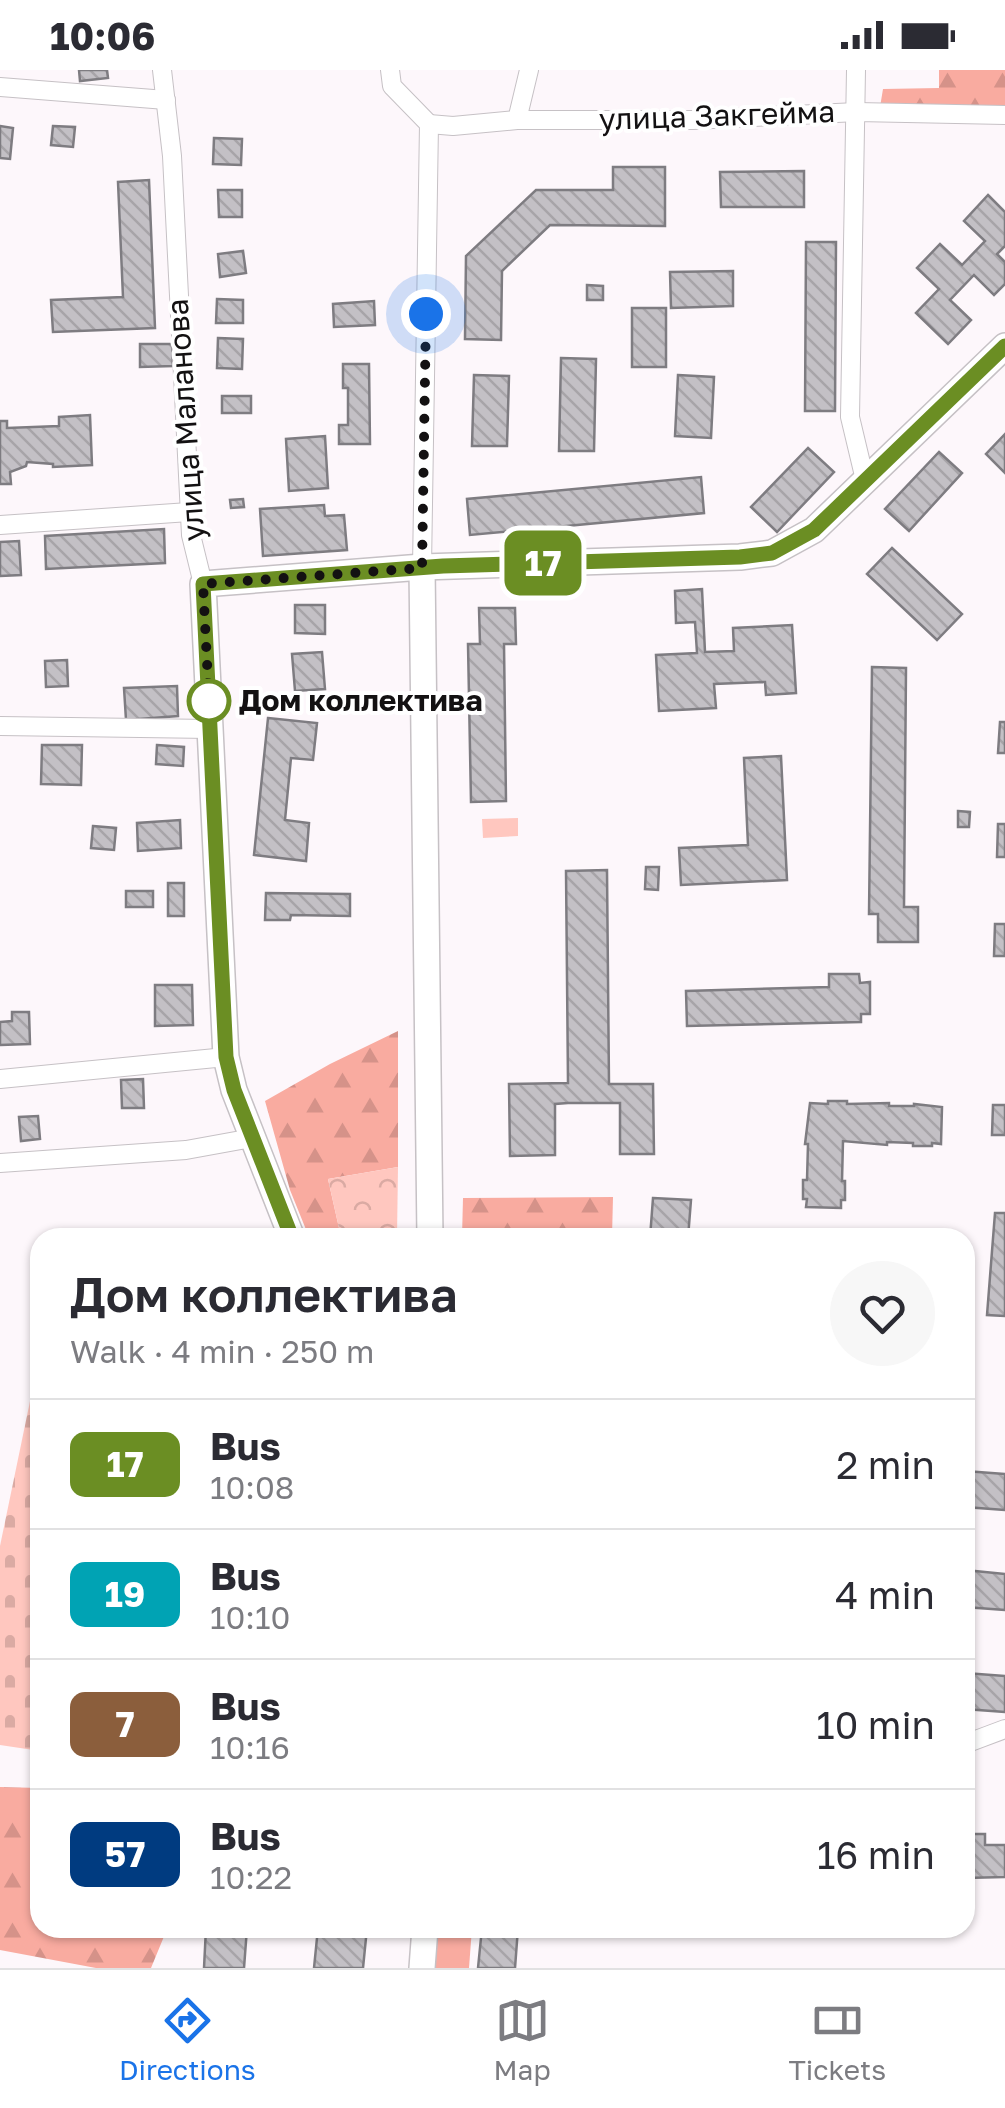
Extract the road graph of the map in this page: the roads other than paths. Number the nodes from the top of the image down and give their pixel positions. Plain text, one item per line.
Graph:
1 (162, 70) edge
2 (390, 70) edge
3 (856, 70) edge
4 (532, 71) edge
5 (0, 87) edge
6 (166, 100) junction
7 (857, 112) junction
8 (1005, 115) edge
9 (517, 120) junction
10 (428, 124) junction
11 (1005, 346) edge
12 (865, 480) junction
13 (189, 512) junction
14 (0, 525) edge
15 (422, 568) junction
16 (203, 584) junction
17 (0, 726) edge
18 (210, 729) junction
19 (226, 1057) junction
20 (0, 1079) edge
21 (252, 1138) junction
22 (0, 1163) edge
23 (288, 1228) edge
24 (430, 1228) edge
25 (1005, 1729) edge
26 (975, 1740) edge
27 (424, 1938) edge
28 (422, 1968) edge

1 - 6 street, улица Маланова
2 - 10 street
3 - 7 street
4 - 9 street
5 - 6 street
6 - 13 street, улица Маланова
7 - 8 street, улица Закгейма
7 - 9 street, улица Закгейма
7 - 12 street
9 - 10 street, улица Закгейма
10 - 15 street
11 - 12 street
12 - 15 street
13 - 14 street
13 - 16 street, улица Маланова
15 - 16 street
15 - 24 street
16 - 18 street, улица Маланова
17 - 18 street
18 - 19 street, улица Маланова
19 - 20 street
19 - 21 street, улица Маланова
21 - 22 street
21 - 23 street, улица Маланова
25 - 26 street
27 - 28 street

